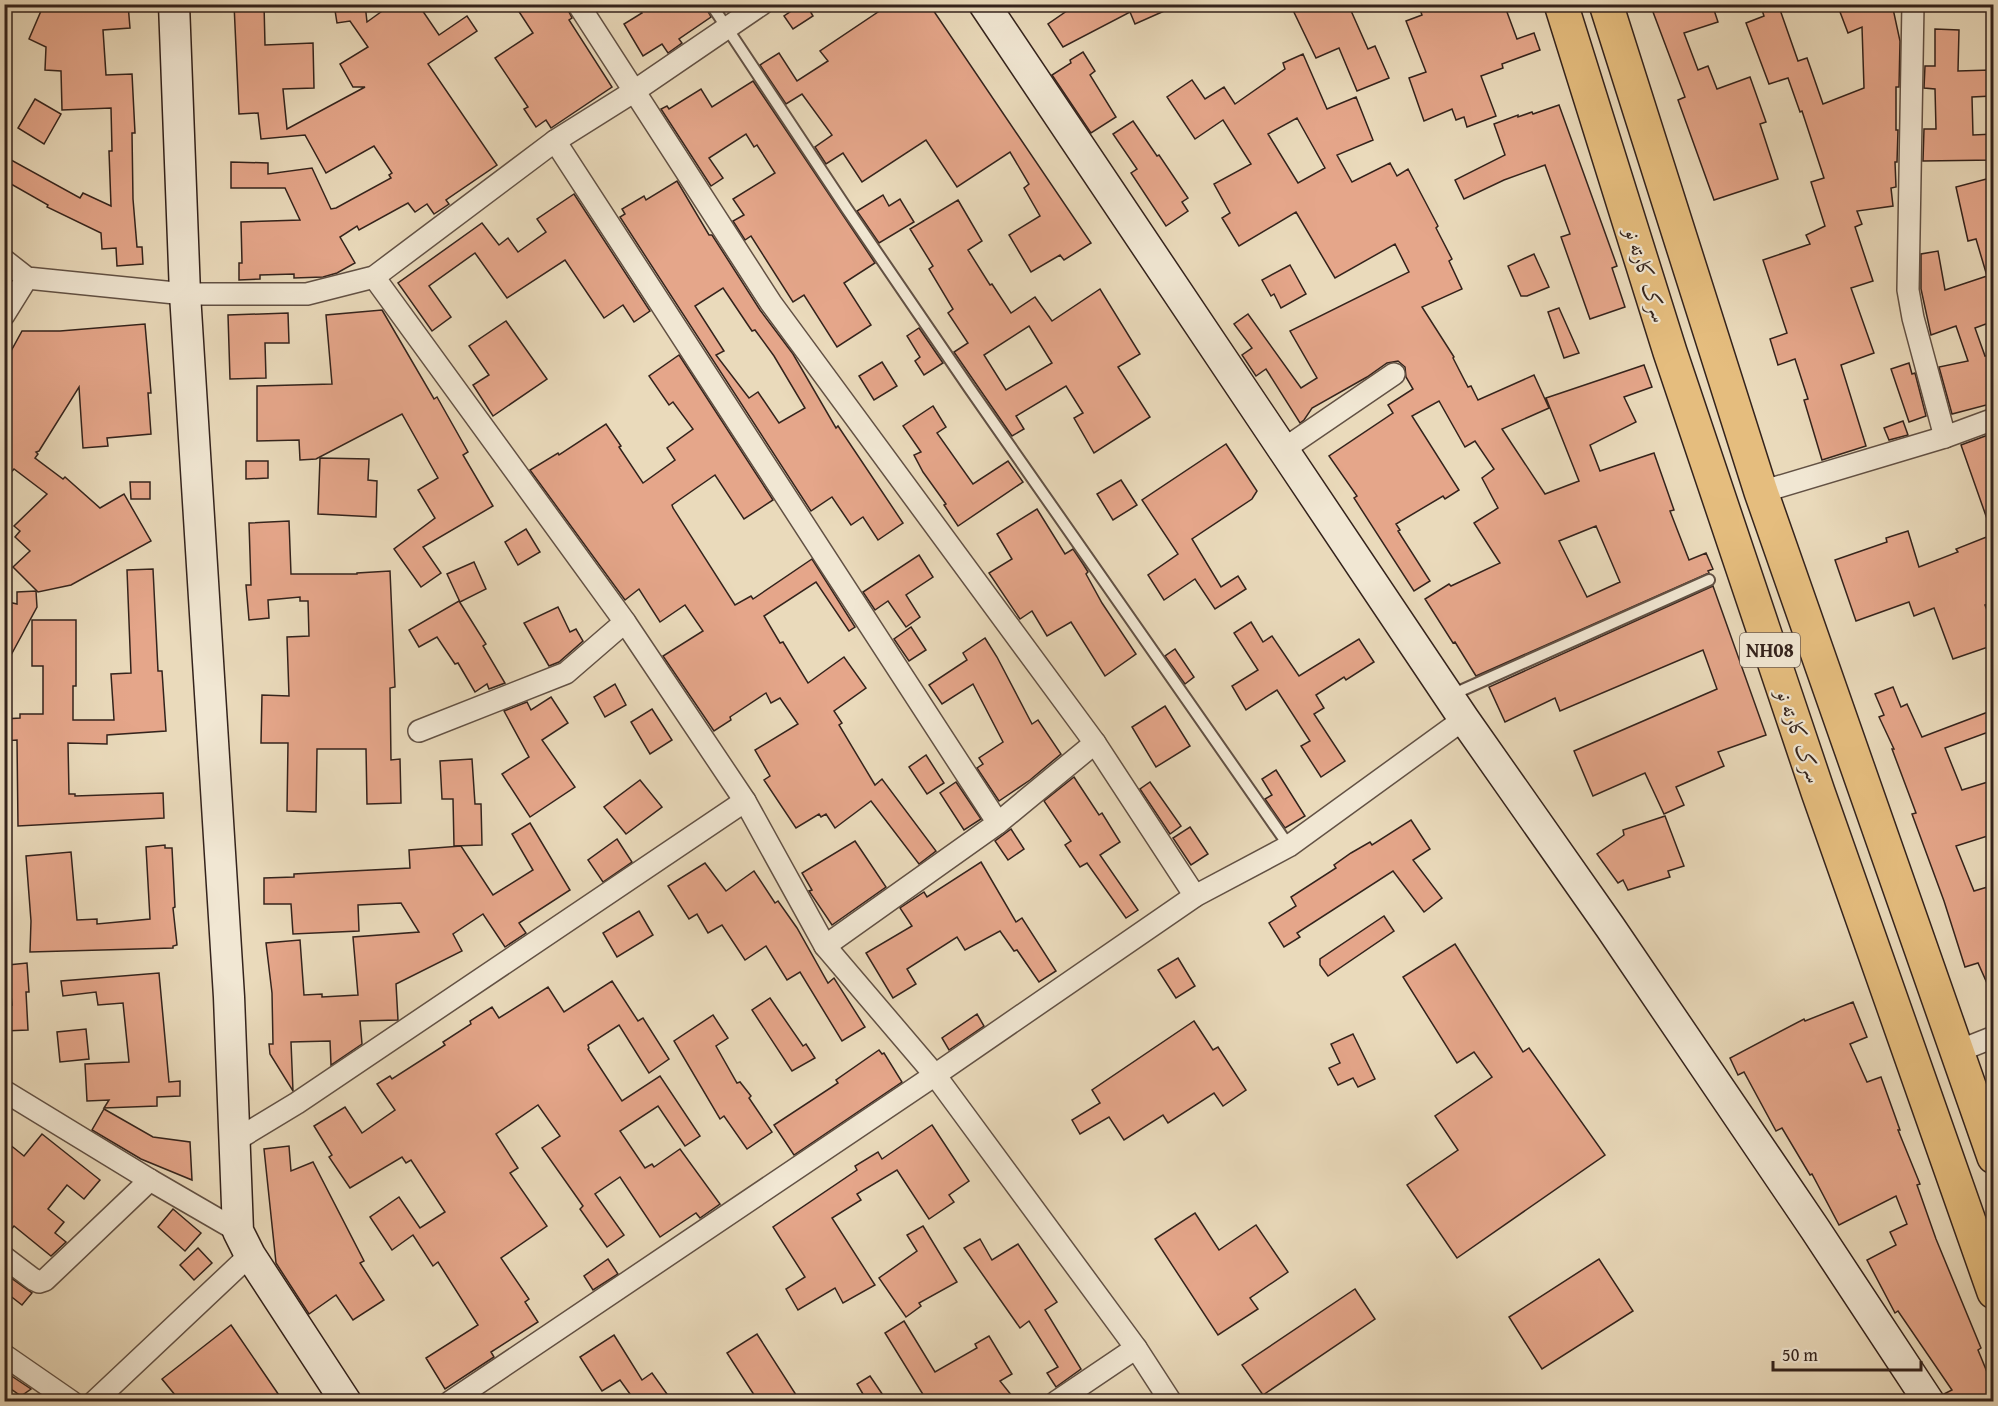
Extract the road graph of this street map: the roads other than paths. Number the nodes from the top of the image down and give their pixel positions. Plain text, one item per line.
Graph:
1 (174, 4) edge
2 (578, 4) edge
3 (711, 4) edge
4 (762, 4) edge
5 (984, 4) edge
6 (1561, 4) edge
7 (1606, 4) edge
8 (1913, 4) edge
9 (728, 28) junction
10 (633, 92) junction
11 (555, 141) junction
12 (4, 260) edge
13 (374, 277) junction
14 (27, 278) junction
15 (185, 294) junction
16 (4, 315) edge
17 (1394, 374) dead end
18 (1994, 420) edge
19 (1945, 437) junction
20 (1284, 449) junction
21 (1761, 492) junction
22 (1709, 580) dead end
23 (625, 622) junction
24 (1457, 708) junction
25 (419, 731) dead end
26 (1095, 743) junction
27 (745, 801) junction
28 (998, 823) junction
29 (1289, 846) junction
30 (1195, 897) junction
31 (825, 946) junction
32 (1994, 1037) edge
33 (1956, 1052) junction
34 (935, 1075) junction
35 (4, 1091) edge
36 (236, 1140) junction
37 (1994, 1157) edge
38 (150, 1180) junction
39 (244, 1243) junction
40 (4, 1257) edge
41 (1994, 1292) edge
42 (1136, 1348) junction
43 (4, 1355) edge
44 (72, 1401) edge
45 (94, 1401) edge
46 (346, 1401) edge
47 (450, 1401) edge
48 (1056, 1401) edge
49 (1172, 1401) edge
50 (1929, 1401) edge

1 - 15 main road
2 - 10 street
3 - 9 lane
4 - 9 street
5 - 20 main road
6 - 41 highway, سرک کارته نو / NH08
7 - 21 highway, سرک کارته نو / NH08
8 - 19 street
9 - 10 street
9 - 29 lane
10 - 11 street
10 - 26 street
11 - 13 street
11 - 28 street
12 - 14 street
13 - 15 street
13 - 23 street
14 - 15 street
14 - 16 street
15 - 36 main road
17 - 20 street
18 - 19 street
19 - 21 street
20 - 24 main road
21 - 33 highway, سرک کارته نو / NH08
22 - 24 lane
23 - 25 street
23 - 27 street
24 - 29 street
24 - 50 main road
26 - 28 street
26 - 30 street
27 - 31 street
27 - 36 street
28 - 31 street
29 - 30 street
30 - 34 street
31 - 34 street
32 - 33 street
33 - 37 highway, سرک کارته نو / NH08
34 - 42 street
34 - 47 street
35 - 38 street
36 - 39 main road
38 - 39 street
38 - 40 street
39 - 45 street
39 - 46 main road
42 - 48 street
42 - 49 street
43 - 44 street

